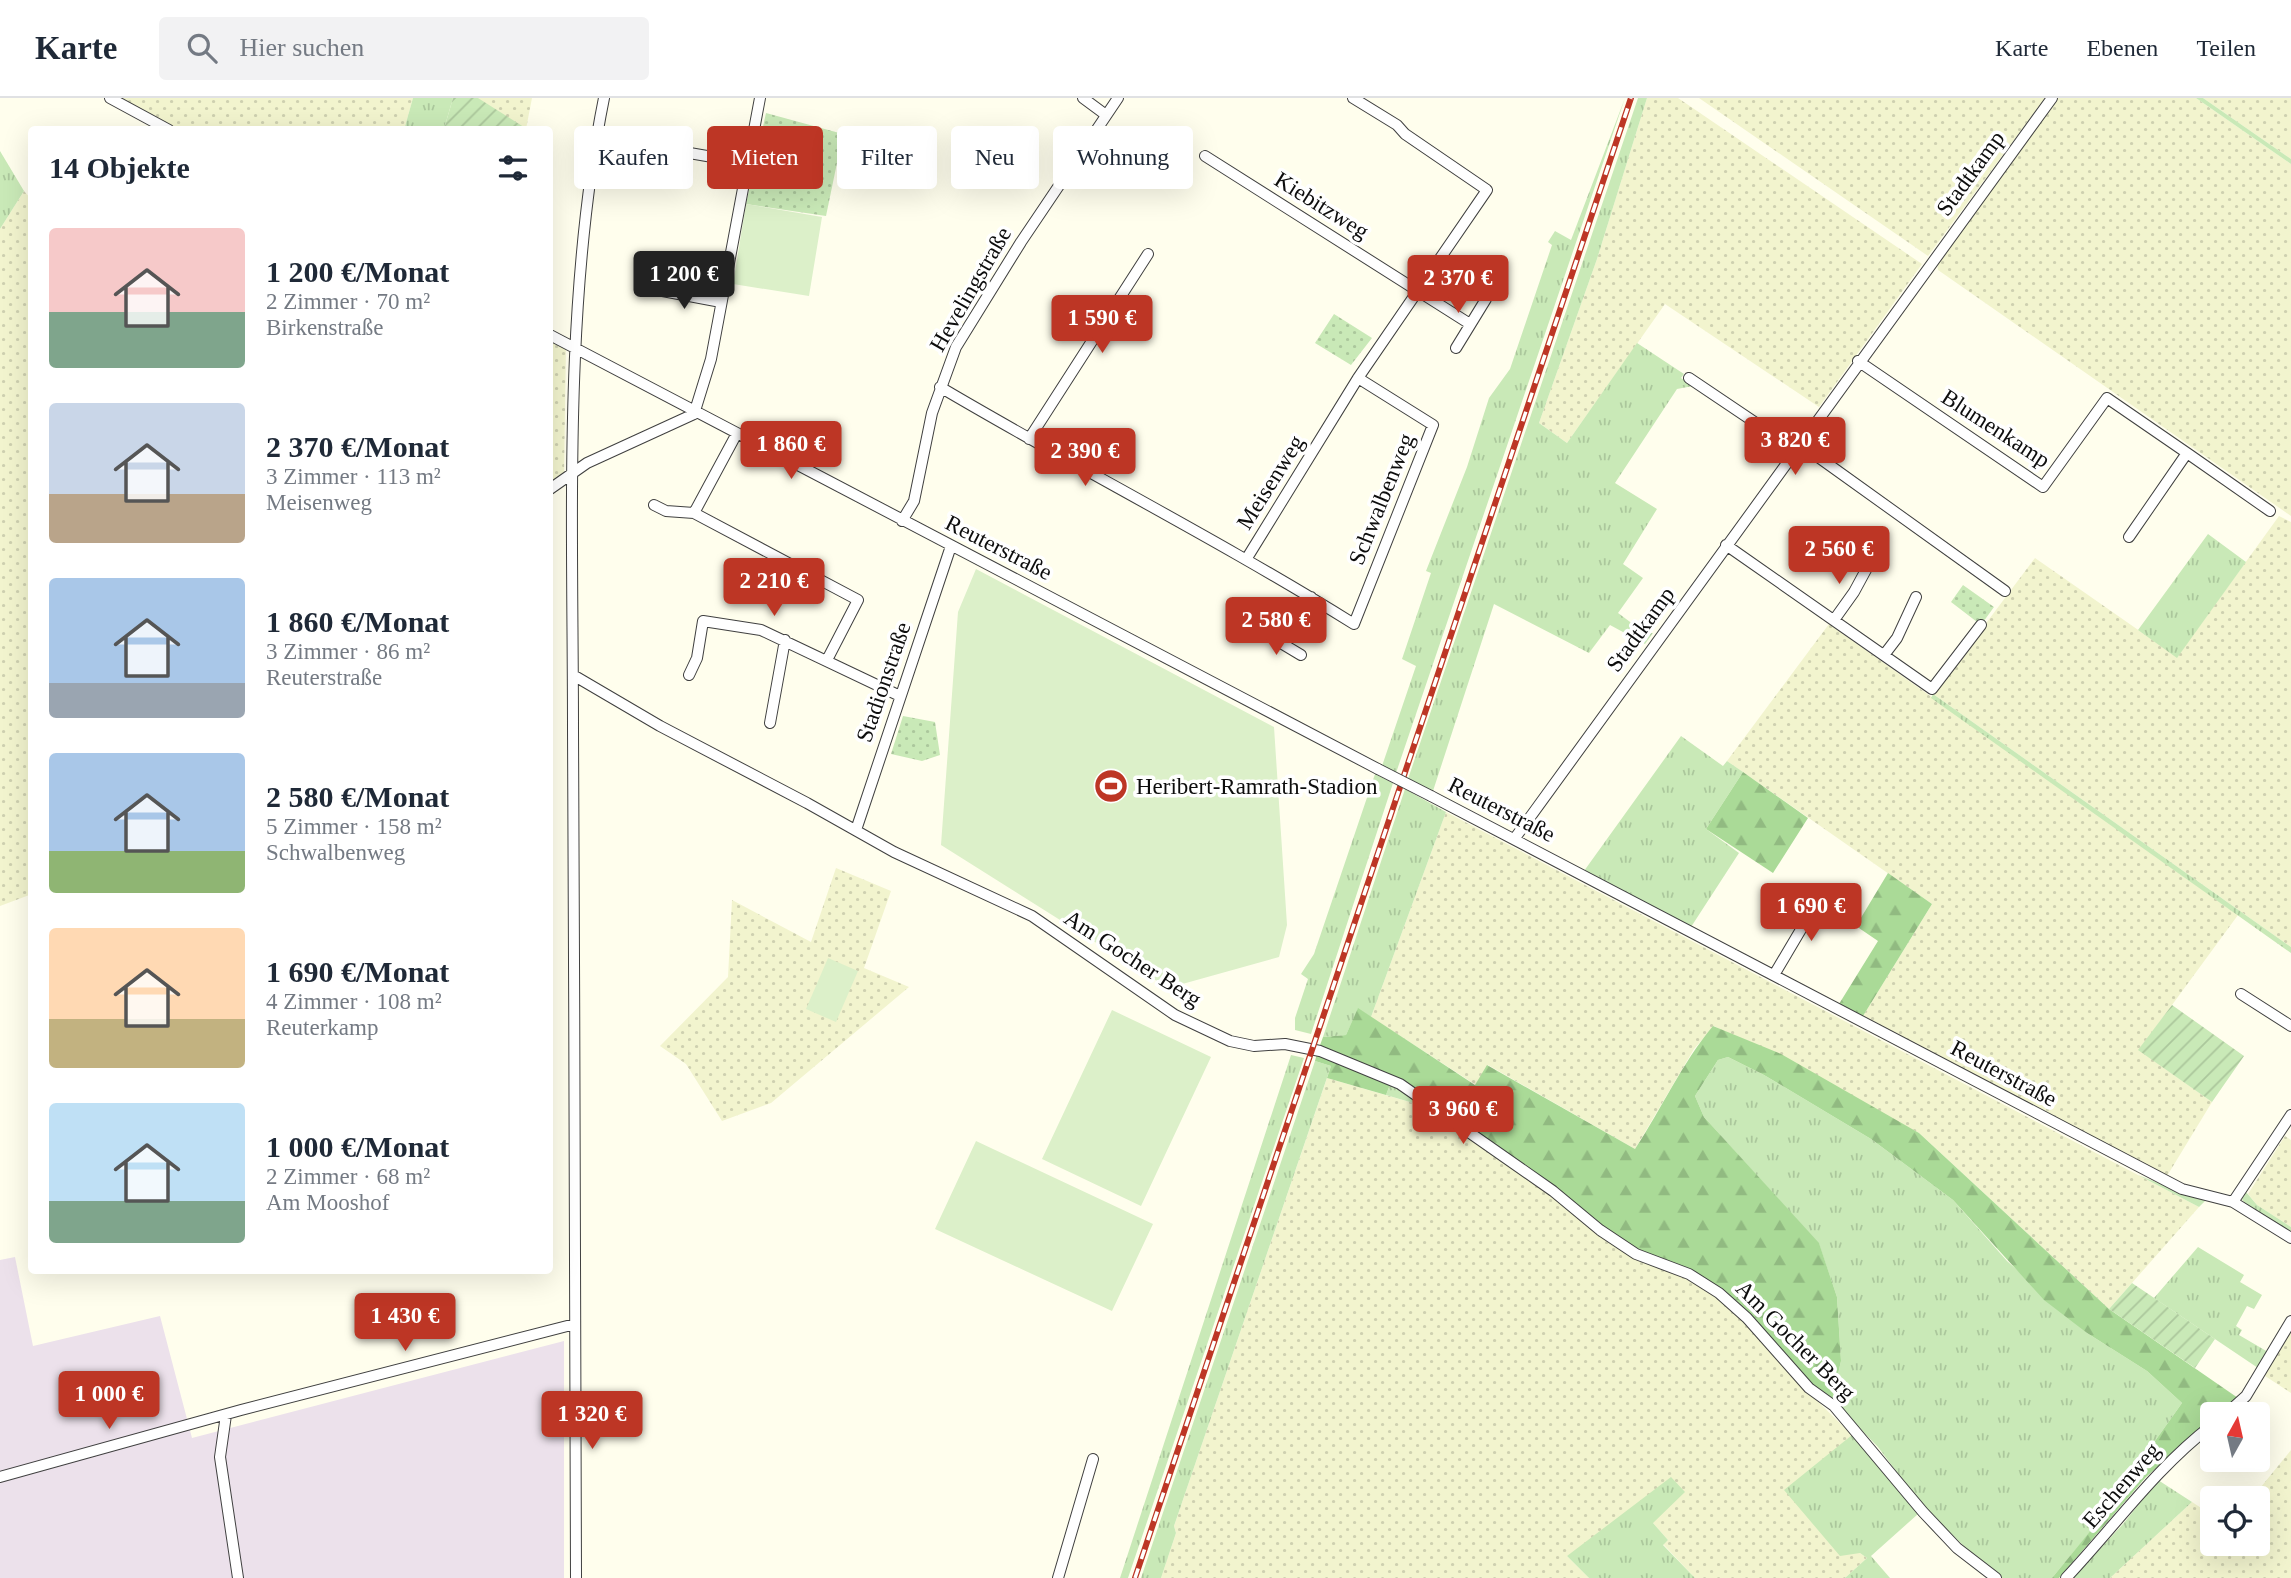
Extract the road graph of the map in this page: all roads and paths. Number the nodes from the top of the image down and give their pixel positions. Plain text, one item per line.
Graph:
1 (110, 98) edge
2 (604, 98) edge
3 (760, 98) edge
4 (1083, 98) edge
5 (1118, 98) edge
6 (1353, 98) edge
7 (2052, 98) edge
8 (1106, 115) junction
9 (162, 126) edge
10 (754, 126) edge
11 (1205, 156) dead end
12 (742, 189) edge
13 (1148, 254) dead end
14 (652, 289) dead end
15 (1417, 289) junction
16 (1486, 299) dead end
17 (721, 302) junction
18 (1471, 324) junction
19 (553, 337) edge
20 (1456, 348) dead end
21 (577, 350) junction
22 (1858, 361) junction
23 (1689, 378) dead end
24 (1357, 379) junction
25 (940, 387) junction
26 (694, 414) junction
27 (736, 435) junction
28 (1029, 439) junction
29 (1800, 444) junction
30 (2187, 453) junction
31 (574, 471) junction
32 (553, 487) edge
33 (654, 505) dead end
34 (2270, 512) dead end
35 (694, 513) junction
36 (902, 522) junction
37 (2129, 537) dead end
38 (1726, 545) junction
39 (951, 546) junction
40 (1247, 558) junction
41 (1867, 568) dead end
42 (2005, 591) dead end
43 (1311, 597) junction
44 (1916, 597) dead end
45 (1833, 620) junction
46 (1982, 625) dead end
47 (1266, 634) dead end
48 (785, 640) junction
49 (1284, 643) junction
50 (1301, 655) dead end
51 (1884, 655) junction
52 (827, 660) junction
53 (573, 675) junction
54 (689, 675) dead end
55 (900, 696) junction
56 (770, 723) dead end
57 (856, 830) junction
58 (1515, 838) junction
59 (1831, 893) dead end
60 (1774, 975) junction
61 (2241, 993) dead end
62 (2291, 1027) edge
63 (2291, 1115) edge
64 (2233, 1202) junction
65 (2291, 1238) edge
66 (2291, 1321) edge
67 (575, 1324) junction
68 (2239, 1402) edge
69 (226, 1415) junction
70 (2200, 1434) edge
71 (1093, 1459) dead end
72 (0, 1477) edge
73 (239, 1578) edge
74 (576, 1578) edge
75 (1058, 1578) edge
76 (1996, 1578) edge
77 (2066, 1578) edge

1 - 9 street
2 - 21 street
3 - 10 street
4 - 8 street
5 - 8 street, Hevelingstraße
6 - 15 street, Meisenweg
7 - 22 street, Stadtkamp
8 - 25 street, Hevelingstraße
11 - 15 street, Kiebitzweg
12 - 17 street
13 - 28 street
14 - 17 street
15 - 18 street
15 - 24 street, Meisenweg
16 - 18 street
17 - 26 street
18 - 20 street
19 - 21 street, Reuterstraße
21 - 26 street, Reuterstraße
21 - 31 street
22 - 29 street, Stadtkamp
22 - 30 street, Blumenkamp
23 - 29 street
24 - 40 street, Meisenweg
24 - 43 street, Schwalbenweg
25 - 28 street, Meisenweg
25 - 36 street, Hevelingstraße
26 - 27 street, Reuterstraße
26 - 31 street
27 - 35 street
27 - 36 street, Reuterstraße
28 - 40 street, Meisenweg
29 - 38 street, Stadtkamp
29 - 42 street
30 - 34 street, Blumenkamp
30 - 37 street
31 - 32 street
31 - 53 street
33 - 35 street
35 - 52 street
36 - 39 street, Reuterstraße
38 - 45 street
38 - 58 street, Stadtkamp
39 - 55 street, Stadionstraße
39 - 58 street, Reuterstraße, bridge
40 - 43 street, Schwalbenweg
41 - 45 street
43 - 49 street
44 - 51 street
45 - 51 street
46 - 51 street
47 - 49 street
48 - 52 street
48 - 54 street
48 - 56 street
49 - 50 street
52 - 55 street
53 - 57 street, Am Gocher Berg
53 - 67 street
55 - 57 street, Stadionstraße
57 - 76 street, Am Gocher Berg
58 - 60 street, Reuterstraße
59 - 60 street
60 - 64 street, Reuterstraße
61 - 62 street
63 - 64 street
64 - 65 street, Reuterstraße
66 - 68 street
67 - 69 street
67 - 74 street
69 - 72 street
69 - 73 street
70 - 77 street, Eschenweg
71 - 75 street

